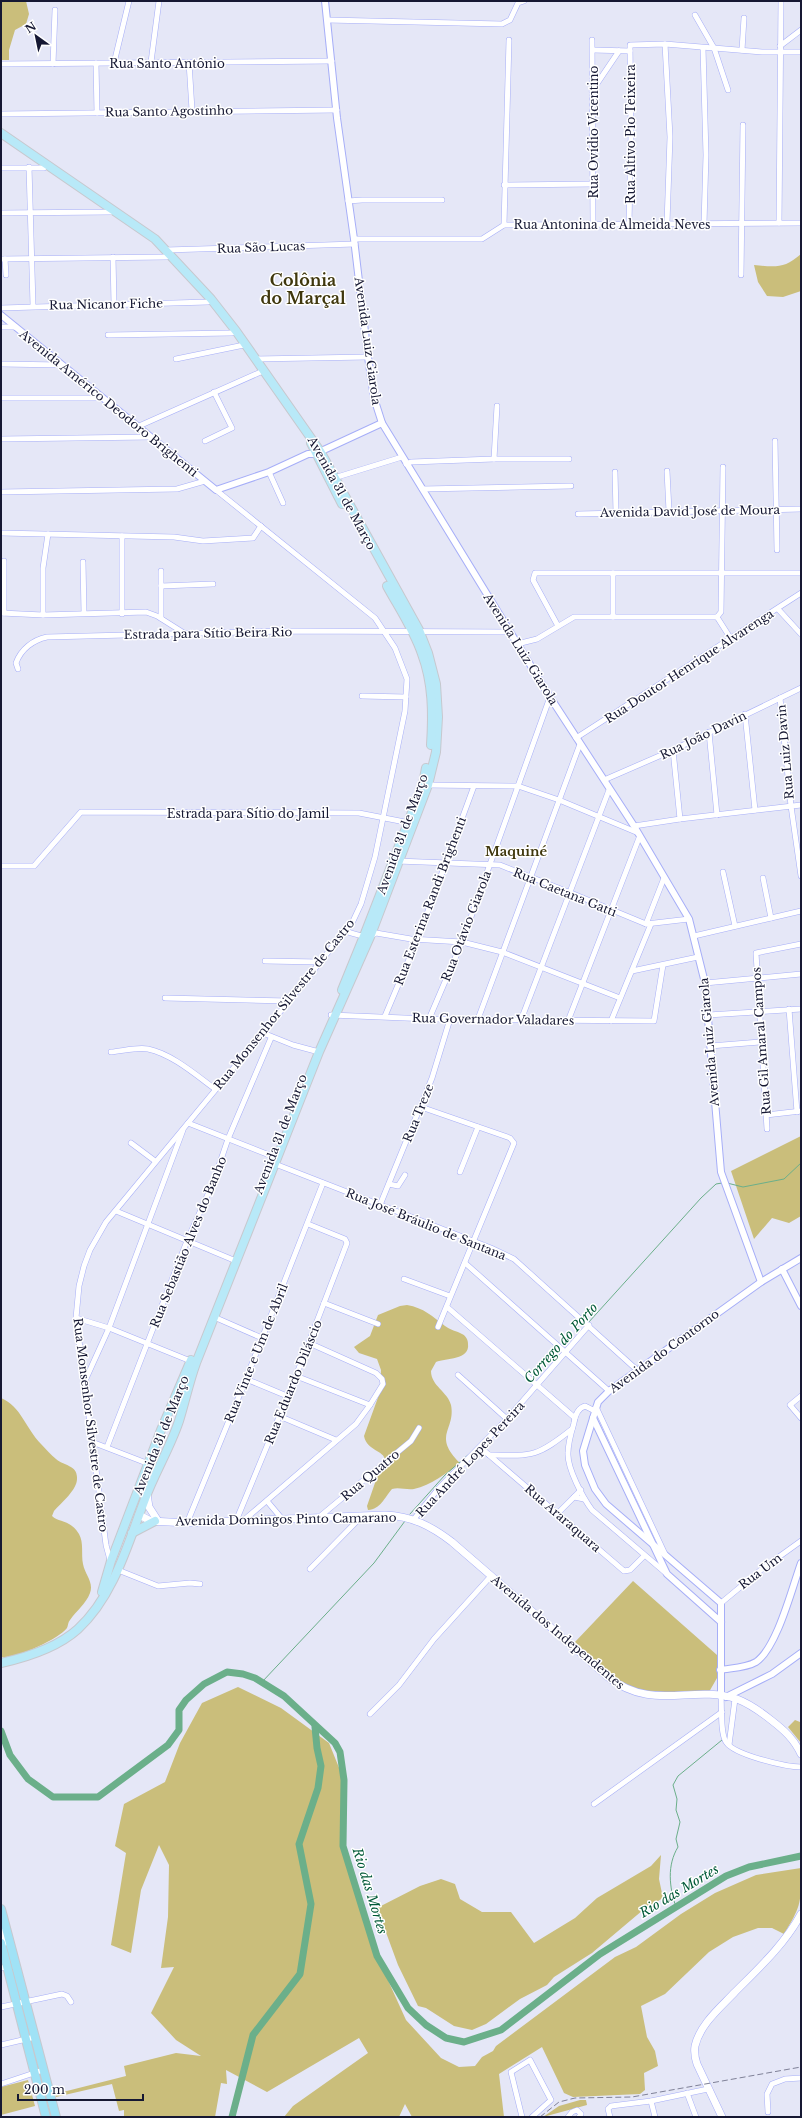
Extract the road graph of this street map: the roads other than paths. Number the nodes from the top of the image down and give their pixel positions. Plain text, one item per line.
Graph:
1 (130, 1) edge
2 (159, 1) edge
3 (325, 1) edge
4 (524, 1) edge
5 (781, 1) edge
6 (55, 10) dead end
7 (695, 15) dead end
8 (744, 18) dead end
9 (327, 20) junction
10 (801, 30) edge
11 (509, 40) dead end
12 (592, 40) dead end
13 (665, 44) junction
14 (703, 48) junction
15 (714, 48) junction
16 (780, 49) junction
17 (593, 50) junction
18 (742, 50) junction
19 (619, 51) junction
20 (630, 51) junction
21 (801, 52) edge
22 (332, 61) junction
23 (151, 62) junction
24 (189, 62) junction
25 (96, 63) junction
26 (114, 63) junction
27 (1, 64) edge
28 (53, 64) junction
29 (728, 90) dead end
30 (592, 92) junction
31 (192, 110) junction
32 (336, 110) junction
33 (97, 113) junction
34 (1, 114) edge
35 (743, 125) dead end
36 (1, 133) edge
37 (1, 139) edge
38 (45, 166) junction
39 (29, 167) junction
40 (1, 168) edge
41 (593, 184) junction
42 (504, 185) junction
43 (442, 200) dead end
44 (348, 201) junction
45 (112, 210) junction
46 (30, 212) junction
47 (1, 213) edge
48 (629, 223) junction
49 (667, 223) junction
50 (779, 223) junction
51 (801, 223) edge
52 (593, 224) junction
53 (704, 224) junction
54 (740, 224) junction
55 (504, 225) junction
56 (355, 241) junction
57 (167, 254) junction
58 (113, 257) junction
59 (3, 259) edge
60 (32, 259) junction
61 (6, 275) dead end
62 (741, 275) dead end
63 (209, 301) junction
64 (114, 304) junction
65 (32, 306) junction
66 (1, 308) edge
67 (1, 315) edge
68 (1, 327) edge
69 (16, 327) junction
70 (232, 333) junction
71 (108, 335) dead end
72 (244, 345) junction
73 (368, 357) junction
74 (176, 359) dead end
75 (254, 359) junction
76 (1, 364) edge
77 (62, 364) junction
78 (263, 371) junction
79 (214, 392) junction
80 (1, 398) edge
81 (102, 398) junction
82 (497, 406) dead end
83 (382, 423) junction
84 (139, 426) junction
85 (151, 437) junction
86 (1, 439) edge
87 (205, 441) dead end
88 (776, 442) dead end
89 (317, 452) junction
90 (402, 457) junction
91 (569, 458) dead end
92 (494, 460) junction
93 (406, 464) junction
94 (723, 467) dead end
95 (668, 471) dead end
96 (270, 472) junction
97 (615, 472) dead end
98 (334, 478) junction
99 (205, 481) junction
100 (571, 486) dead end
101 (422, 489) junction
102 (216, 490) junction
103 (1, 492) edge
104 (283, 503) dead end
105 (777, 509) junction
106 (801, 509) edge
107 (723, 510) junction
108 (669, 511) junction
109 (616, 512) junction
110 (578, 514) dead end
111 (261, 526) junction
112 (1, 533) edge
113 (48, 534) junction
114 (122, 536) junction
115 (777, 550) dead end
116 (4, 561) dead end
117 (83, 562) dead end
118 (378, 563) junction
119 (161, 571) dead end
120 (801, 573) edge
121 (613, 574) junction
122 (722, 574) junction
123 (213, 584) dead end
124 (161, 586) junction
125 (801, 593) edge
126 (778, 609) junction
127 (2, 613) edge
128 (84, 613) junction
129 (122, 614) junction
130 (43, 615) junction
131 (613, 617) junction
132 (717, 617) junction
133 (161, 618) junction
134 (558, 626) junction
135 (384, 631) junction
136 (415, 631) junction
137 (510, 632) junction
138 (184, 633) junction
139 (801, 634) edge
140 (731, 639) junction
141 (517, 644) junction
142 (18, 669) dead end
143 (801, 688) edge
144 (362, 696) dead end
145 (550, 696) junction
146 (406, 697) junction
147 (780, 698) junction
148 (745, 714) junction
149 (709, 732) junction
150 (576, 738) junction
151 (580, 744) junction
152 (673, 750) junction
153 (604, 780) junction
154 (426, 784) junction
155 (474, 786) junction
156 (518, 786) junction
157 (609, 790) junction
158 (559, 800) junction
159 (801, 805) edge
160 (791, 806) junction
161 (756, 810) junction
162 (717, 815) junction
163 (599, 816) junction
164 (383, 817) junction
165 (680, 819) junction
166 (410, 823) junction
167 (636, 832) junction
168 (395, 860) junction
169 (446, 864) junction
170 (1, 866) edge
171 (489, 866) junction
172 (722, 872) dead end
173 (530, 876) junction
174 (801, 876) edge
175 (664, 878) junction
176 (763, 878) dead end
177 (572, 892) junction
178 (611, 910) junction
179 (801, 911) edge
180 (771, 918) junction
181 (689, 919) junction
182 (648, 924) junction
183 (735, 926) junction
184 (345, 932) junction
185 (694, 936) junction
186 (367, 937) junction
187 (418, 938) junction
188 (462, 942) junction
189 (801, 944) edge
190 (502, 952) junction
191 (698, 957) junction
192 (265, 961) dead end
193 (320, 962) junction
194 (663, 965) junction
195 (541, 967) junction
196 (632, 971) junction
197 (801, 974) edge
198 (756, 979) junction
199 (705, 983) junction
200 (583, 984) junction
201 (165, 998) dead end
202 (620, 998) junction
203 (289, 1001) junction
204 (801, 1008) edge
205 (789, 1009) junction
206 (758, 1011) junction
207 (334, 1015) junction
208 (708, 1015) junction
209 (385, 1016) junction
210 (450, 1018) junction
211 (429, 1019) junction
212 (478, 1019) junction
213 (521, 1020) junction
214 (568, 1021) junction
215 (611, 1021) junction
216 (263, 1033) junction
217 (271, 1038) junction
218 (760, 1042) junction
219 (710, 1046) junction
220 (316, 1051) junction
221 (111, 1052) dead end
222 (215, 1089) junction
223 (421, 1107) junction
224 (799, 1111) edge
225 (766, 1115) junction
226 (186, 1125) junction
227 (478, 1127) junction
228 (767, 1129) dead end
229 (228, 1139) junction
230 (131, 1143) dead end
231 (273, 1160) junction
232 (155, 1161) junction
233 (460, 1172) dead end
234 (405, 1175) dead end
235 (323, 1183) junction
236 (389, 1184) junction
237 (380, 1205) junction
238 (116, 1211) junction
239 (149, 1224) junction
240 (308, 1224) junction
241 (187, 1241) junction
242 (473, 1242) junction
243 (801, 1258) edge
244 (234, 1260) junction
245 (465, 1264) junction
246 (782, 1268) junction
247 (404, 1279) dead end
248 (761, 1282) junction
249 (450, 1296) junction
250 (324, 1303) junction
251 (801, 1306) edge
252 (447, 1307) junction
253 (214, 1317) junction
254 (76, 1318) junction
255 (378, 1324) dead end
256 (588, 1324) junction
257 (438, 1327) dead end
258 (109, 1328) junction
259 (262, 1338) junction
260 (147, 1343) junction
261 (309, 1343) junction
262 (565, 1351) junction
263 (194, 1362) junction
264 (637, 1370) junction
265 (458, 1375) dead end
266 (296, 1376) junction
267 (246, 1379) junction
268 (84, 1383) junction
269 (536, 1384) junction
270 (609, 1391) junction
271 (287, 1396) junction
272 (801, 1396) edge
273 (370, 1405) junction
274 (596, 1409) junction
275 (279, 1416) junction
276 (506, 1418) junction
277 (575, 1418) junction
278 (593, 1418) junction
279 (801, 1418) edge
280 (419, 1428) dead end
281 (572, 1429) junction
282 (161, 1430) junction
283 (175, 1431) junction
284 (336, 1440) junction
285 (92, 1442) junction
286 (107, 1447) junction
287 (481, 1448) junction
288 (489, 1455) junction
289 (149, 1464) junction
290 (581, 1490) junction
291 (146, 1494) junction
292 (574, 1497) junction
293 (135, 1498) junction
294 (584, 1499) junction
295 (267, 1501) junction
296 (558, 1513) junction
297 (139, 1515) junction
298 (360, 1518) junction
299 (317, 1519) junction
300 (414, 1519) junction
301 (244, 1520) junction
302 (283, 1520) junction
303 (156, 1521) junction
304 (236, 1522) junction
305 (187, 1523) junction
306 (121, 1534) junction
307 (131, 1535) junction
308 (801, 1541) edge
309 (654, 1544) junction
310 (665, 1554) junction
311 (644, 1556) junction
312 (111, 1561) junction
313 (801, 1563) edge
314 (118, 1568) junction
315 (310, 1570) dead end
316 (667, 1574) junction
317 (491, 1576) junction
318 (200, 1584) dead end
319 (721, 1603) junction
320 (97, 1606) junction
321 (721, 1622) junction
322 (801, 1653) edge
323 (4, 1662) edge
324 (720, 1670) junction
325 (724, 1696) junction
326 (735, 1699) junction
327 (722, 1712) junction
328 (370, 1714) dead end
329 (729, 1745) junction
330 (801, 1754) edge
331 (801, 1767) edge
332 (594, 1804) dead end
333 (1, 1910) edge
334 (801, 1914) edge
335 (1, 1928) edge
336 (1, 1943) edge
337 (4, 1968) edge
338 (21, 2002) junction
339 (71, 2002) dead end
340 (1, 2007) edge
341 (30, 2038) junction
342 (1, 2045) edge
343 (38, 2072) junction
344 (801, 2078) edge
345 (1, 2084) edge
346 (708, 2089) junction
347 (687, 2093) junction
348 (651, 2101) junction
349 (768, 2112) dead end
350 (46, 2117) edge
351 (50, 2117) edge
352 (56, 2117) edge
353 (522, 2117) edge
354 (532, 2117) edge
355 (568, 2117) edge
356 (579, 2117) edge
357 (610, 2117) edge
358 (655, 2117) edge
359 (696, 2117) edge
360 (722, 2117) edge

1 - 26 street
2 - 23 street
3 - 9 street, Avenida Luiz Giarola
4 - 9 street
5 - 16 street
6 - 28 street
7 - 15 street
8 - 18 street
9 - 22 street, Avenida Luiz Giarola
10 - 16 street
11 - 42 street
12 - 17 street, Rua Ovídio Vicentino
13 - 14 street
13 - 20 street, Rua Altivo Pio Teixeira
13 - 49 street
14 - 15 street
14 - 53 street
15 - 18 street
15 - 29 street
16 - 18 street
16 - 21 street
16 - 50 street
17 - 19 street
17 - 30 street, Rua Ovídio Vicentino
19 - 20 street
19 - 30 street
20 - 48 street, Rua Altivo Pio Teixeira
22 - 24 street, Rua Santo Antônio
22 - 32 street, Avenida Luiz Giarola
23 - 24 street, Rua Santo Antônio
23 - 26 street, Rua Santo Antônio
24 - 31 street
25 - 26 street, Rua Santo Antônio
25 - 28 street, Rua Santo Antônio
25 - 33 street
27 - 28 street, Rua Santo Antônio
30 - 41 street, Rua Ovídio Vicentino
31 - 32 street, Rua Santo Agostinho
31 - 33 street, Rua Santo Agostinho
32 - 44 street, Avenida Luiz Giarola
33 - 34 street, Rua Santo Agostinho
35 - 54 street
36 - 38 main road
37 - 38 main road
38 - 39 street
38 - 45 main road
39 - 40 street
39 - 46 street
41 - 42 street
41 - 52 street, Rua Ovídio Vicentino
42 - 55 street
43 - 44 street
44 - 56 street, Avenida Luiz Giarola
45 - 46 street
45 - 57 main road
46 - 47 street
46 - 60 street
48 - 49 street, Rua Antonina de Almeida Neves
48 - 52 street, Rua Antonina de Almeida Neves
49 - 53 street, Rua Antonina de Almeida Neves
50 - 51 street, Rua Antonina de Almeida Neves
50 - 54 street, Rua Antonina de Almeida Neves
52 - 55 street, Rua Antonina de Almeida Neves
53 - 54 street, Rua Antonina de Almeida Neves
54 - 62 street
55 - 56 street, Rua Antonina de Almeida Neves
56 - 57 street, Rua São Lucas
56 - 73 street, Avenida Luiz Giarola
57 - 58 street, Rua São Lucas
57 - 63 main road
58 - 60 street, Rua São Lucas
58 - 64 street
59 - 60 street, Rua São Lucas
59 - 61 street
60 - 65 street
63 - 64 street, Rua Nicanor Fiche
63 - 70 main road
63 - 72 main road
64 - 65 street, Rua Nicanor Fiche
65 - 66 street, Rua Nicanor Fiche
67 - 69 street, Avenida Américo Deodoro Brighenti
68 - 69 street
69 - 77 street, Avenida Américo Deodoro Brighenti
70 - 71 street
70 - 72 main road
72 - 74 street
72 - 75 main road, Avenida 31 de Março
73 - 75 street
73 - 83 street, Avenida Luiz Giarola
75 - 78 main road, Avenida 31 de Março
76 - 77 street
77 - 81 street, Avenida Américo Deodoro Brighenti
78 - 79 street
78 - 89 main road, Avenida 31 de Março
79 - 84 street
79 - 87 street
80 - 81 street
81 - 84 street, Avenida Américo Deodoro Brighenti
82 - 92 street
83 - 89 street
83 - 90 street, Avenida Luiz Giarola
84 - 85 street, Avenida Américo Deodoro Brighenti
85 - 86 street
85 - 99 street, Avenida Américo Deodoro Brighenti
88 - 105 street
89 - 96 street
89 - 98 main road, Avenida 31 de Março
89 - 118 main road, Avenida 31 de Março
90 - 93 street, Avenida Luiz Giarola
90 - 98 street
91 - 92 street
92 - 93 street
93 - 101 street, Avenida Luiz Giarola
94 - 107 street
95 - 108 street
96 - 102 street
96 - 104 street
97 - 109 street
98 - 118 main road, Avenida 31 de Março
99 - 102 street, Avenida Américo Deodoro Brighenti
99 - 103 street
100 - 101 street
101 - 137 street, Avenida Luiz Giarola
102 - 111 street, Rua Monsenhor Silvestre de Castro
105 - 106 street, Avenida David José de Moura
105 - 107 street, Avenida David José de Moura
105 - 115 street
107 - 108 street, Avenida David José de Moura
107 - 122 street
108 - 109 street, Avenida David José de Moura
109 - 110 street, Avenida David José de Moura
111 - 114 street
111 - 135 street, Rua Monsenhor Silvestre de Castro
112 - 113 street
113 - 114 street
113 - 130 street
114 - 129 street
116 - 127 street
117 - 128 street
118 - 136 main road, Avenida 31 de Março
119 - 124 street
120 - 122 street
121 - 122 street
121 - 131 street
121 - 134 street
122 - 132 street
123 - 124 street
124 - 133 street
125 - 126 street, Rua Doutor Henrique Alvarenga
126 - 139 street
126 - 140 street, Rua Doutor Henrique Alvarenga
127 - 130 street
128 - 129 street
128 - 130 street
129 - 133 street
131 - 132 street
131 - 134 street
132 - 140 street
133 - 138 street
134 - 141 street
135 - 136 street, Estrada para Sítio Beira Rio
135 - 138 street, Estrada para Sítio Beira Rio
135 - 146 street, Rua Monsenhor Silvestre de Castro
136 - 137 street, Estrada para Sítio Beira Rio
136 - 154 main road, Avenida 31 de Março
137 - 141 street, Avenida Luiz Giarola
138 - 142 street, Estrada para Sítio Beira Rio
140 - 150 street, Rua Doutor Henrique Alvarenga
141 - 145 street, Avenida Luiz Giarola
143 - 147 street, Rua João Davin
144 - 146 street
145 - 150 street, Avenida Luiz Giarola
145 - 156 street, Rua Otávio Giarola
146 - 164 street, Rua Monsenhor Silvestre de Castro
147 - 148 street, Rua João Davin
147 - 160 street, Rua Luiz Davin
148 - 149 street, Rua João Davin
148 - 161 street
149 - 152 street, Rua João Davin
149 - 162 street
150 - 151 street, Avenida Luiz Giarola
151 - 153 street, Avenida Luiz Giarola
151 - 158 street
152 - 153 street, Rua João Davin
152 - 165 street
153 - 157 street, Avenida Luiz Giarola
154 - 155 street
154 - 166 main road, Avenida 31 de Março
155 - 156 street
155 - 169 street, Rua Esterina Randi Brighenti
156 - 158 street
156 - 171 street, Rua Otávio Giarola
157 - 163 street
157 - 167 street, Avenida Luiz Giarola
158 - 163 street
158 - 173 street
159 - 160 street
160 - 161 street
160 - 174 street, Rua Luiz Davin
161 - 162 street
162 - 165 street
163 - 167 street
163 - 177 street
164 - 166 street, Estrada para Sítio do Jamil
164 - 170 street, Estrada para Sítio do Jamil
164 - 184 street, Rua Monsenhor Silvestre de Castro
165 - 167 street
166 - 168 main road, Avenida 31 de Março
167 - 175 street, Avenida Luiz Giarola
167 - 178 street
168 - 169 street, Rua Caetana Gatti
168 - 186 main road, Avenida 31 de Março
169 - 171 street, Rua Caetana Gatti
169 - 187 street, Rua Esterina Randi Brighenti
171 - 173 street, Rua Caetana Gatti
171 - 188 street, Rua Otávio Giarola
172 - 183 street
173 - 177 street, Rua Caetana Gatti
173 - 190 street
175 - 181 street, Avenida Luiz Giarola
175 - 182 street
176 - 180 street
177 - 178 street, Rua Caetana Gatti
177 - 195 street
178 - 182 street, Rua Caetana Gatti
178 - 200 street
179 - 180 street
180 - 183 street
181 - 182 street, Rua Caetana Gatti
181 - 185 street, Avenida Luiz Giarola
182 - 196 street
183 - 185 street
184 - 186 street
184 - 193 street, Rua Monsenhor Silvestre de Castro
185 - 191 street, Avenida Luiz Giarola
186 - 187 street
186 - 207 main road, Avenida 31 de Março
187 - 188 street
187 - 209 street, Rua Esterina Randi Brighenti
188 - 190 street
188 - 211 street, Rua Otávio Giarola
189 - 198 street, Rua Gil Amaral Campos
190 - 195 street
190 - 212 street
191 - 194 street
191 - 199 street, Avenida Luiz Giarola
192 - 193 street
193 - 203 street, Rua Monsenhor Silvestre de Castro
194 - 196 street
194 - 215 street, Rua Governador Valadares
195 - 200 street
195 - 213 street
196 - 202 street
197 - 198 street
198 - 199 street
198 - 206 street, Rua Gil Amaral Campos
199 - 208 street, Avenida Luiz Giarola
200 - 202 street
200 - 214 street
201 - 203 street
202 - 215 street
203 - 216 street, Rua Monsenhor Silvestre de Castro
204 - 205 street
205 - 206 street
205 - 224 street
206 - 208 street
206 - 218 street, Rua Gil Amaral Campos
207 - 209 street, Rua Governador Valadares
207 - 220 main road, Avenida 31 de Março
208 - 219 street, Avenida Luiz Giarola
209 - 211 street, Rua Governador Valadares
210 - 211 street, Rua Governador Valadares
210 - 212 street, Rua Governador Valadares
210 - 223 street, Rua Treze
212 - 213 street, Rua Governador Valadares
213 - 214 street, Rua Governador Valadares
214 - 215 street, Rua Governador Valadares
216 - 217 street
216 - 222 street, Rua Monsenhor Silvestre de Castro
217 - 220 street
217 - 229 street, Rua Sebastião Alves do Banho
218 - 219 street
218 - 225 street, Rua Gil Amaral Campos
219 - 248 street, Avenida Luiz Giarola
220 - 231 main road, Avenida 31 de Março
221 - 222 street
222 - 226 street, Rua Monsenhor Silvestre de Castro
223 - 227 street
223 - 236 street, Rua Treze
224 - 225 street
225 - 228 street, Rua Gil Amaral Campos
226 - 229 street
226 - 232 street, Rua Monsenhor Silvestre de Castro
226 - 239 street
227 - 233 street
227 - 242 street
229 - 231 street
229 - 241 street, Rua Sebastião Alves do Banho
230 - 232 street
231 - 235 street, Rua José Bráulio de Santana
231 - 244 main road, Avenida 31 de Março
232 - 238 street, Rua Monsenhor Silvestre de Castro
234 - 236 street
235 - 237 street, Rua José Bráulio de Santana
235 - 240 street, Rua Vinte e Um de Abril
236 - 237 street, Rua Treze
237 - 242 street, Rua José Bráulio de Santana
238 - 239 street
238 - 254 street, Rua Monsenhor Silvestre de Castro
239 - 241 street
239 - 258 street
240 - 250 street, Rua Eduardo Diláscio
240 - 259 street, Rua Vinte e Um de Abril
241 - 244 street
241 - 260 street, Rua Sebastião Alves do Banho
242 - 245 street
242 - 256 street, Rua José Bráulio de Santana
243 - 246 street, Avenida do Contorno
244 - 253 main road, Avenida 31 de Março
244 - 263 main road, Avenida 31 de Março
245 - 249 street
245 - 262 street
246 - 248 street, Avenida do Contorno
246 - 251 street
247 - 249 street
248 - 264 street, Avenida do Contorno
249 - 252 street
250 - 255 street
250 - 261 street, Rua Eduardo Diláscio
252 - 257 street
252 - 269 street
253 - 259 street
253 - 263 main road, Avenida 31 de Março
254 - 258 street
254 - 268 street, Rua Monsenhor Silvestre de Castro
256 - 262 street, Rua André Lopes Pereira
256 - 264 street, Rua José Bráulio de Santana
258 - 260 street
258 - 268 street
259 - 267 street, Rua Vinte e Um de Abril
260 - 263 street
260 - 286 street, Rua Sebastião Alves do Banho
261 - 266 street, Rua Eduardo Diláscio
261 - 273 street
262 - 269 street, Rua André Lopes Pereira
262 - 270 street
263 - 282 main road, Avenida 31 de Março
263 - 283 main road, Avenida 31 de Março
264 - 270 street, Avenida do Contorno
265 - 276 street
266 - 271 street, Rua Eduardo Diláscio
266 - 273 street
267 - 271 street
267 - 305 street, Rua Vinte e Um de Abril
268 - 285 street, Rua Monsenhor Silvestre de Castro
269 - 276 street, Rua André Lopes Pereira
269 - 277 street
270 - 274 street, Avenida do Contorno
271 - 275 street, Rua Eduardo Diláscio
272 - 279 street
273 - 284 street
274 - 277 street
274 - 278 street, Avenida do Contorno
274 - 310 street
275 - 284 street
275 - 304 street, Rua Eduardo Diláscio
276 - 287 street, Rua André Lopes Pereira
277 - 281 street
278 - 309 street
278 - 309 street, Avenida do Contorno
280 - 299 street, Rua Quatro
281 - 288 street
281 - 290 street
282 - 283 main road
282 - 289 main road, Avenida 31 de Março
283 - 291 main road, Avenida 31 de Março
284 - 295 street
285 - 286 street
285 - 312 street, Rua Monsenhor Silvestre de Castro
286 - 289 street
287 - 288 street, Rua Araraquara
287 - 300 street, Rua André Lopes Pereira
288 - 296 street, Rua Araraquara
289 - 293 main road, Avenida 31 de Março
290 - 292 street
290 - 294 street
291 - 297 main road, Avenida 31 de Março
291 - 303 main road
292 - 294 street
292 - 296 street
293 - 297 main road
293 - 306 main road, Avenida 31 de Março
294 - 311 street
295 - 301 street
295 - 302 street
296 - 311 street, Rua Araraquara
297 - 303 main road, Avenida Domingos Pinto Camarano
297 - 307 main road, Avenida 31 de Março
298 - 299 main road, Avenida Domingos Pinto Camarano
298 - 300 main road, Avenida Domingos Pinto Camarano
298 - 315 street
299 - 302 main road, Avenida Domingos Pinto Camarano
300 - 317 main road, Avenida dos Independentes
301 - 302 main road, Avenida Domingos Pinto Camarano
301 - 304 main road, Avenida Domingos Pinto Camarano
303 - 305 main road, Avenida Domingos Pinto Camarano
303 - 307 main road
304 - 305 main road, Avenida Domingos Pinto Camarano
306 - 307 main road
306 - 312 main road, Avenida 31 de Março
307 - 314 main road, Avenida 31 de Março
308 - 319 street, Rua Um
309 - 310 street
309 - 316 street
310 - 319 street
311 - 316 street
312 - 314 main road
312 - 320 main road, Avenida 31 de Março
313 - 324 street
314 - 318 street
314 - 320 main road, Avenida 31 de Março
316 - 321 street
317 - 325 main road, Avenida dos Independentes
317 - 328 street
319 - 321 street
320 - 323 main road, Avenida 31 de Março
321 - 324 street
322 - 325 street
324 - 325 street
325 - 326 main road, Avenida dos Independentes
325 - 327 street
326 - 329 street
326 - 330 main road, Avenida dos Independentes
327 - 329 street
327 - 332 street
329 - 331 street
333 - 338 highway
334 - 346 main road
335 - 338 street
336 - 337 highway
337 - 338 highway
338 - 339 street
338 - 340 street
338 - 341 highway
341 - 342 street
341 - 343 highway
343 - 345 street
343 - 350 highway
343 - 351 street
343 - 352 highway
344 - 349 street
346 - 347 street
346 - 360 main road
347 - 348 street
347 - 359 street
348 - 357 street
348 - 358 street
353 - 354 street
355 - 356 street

